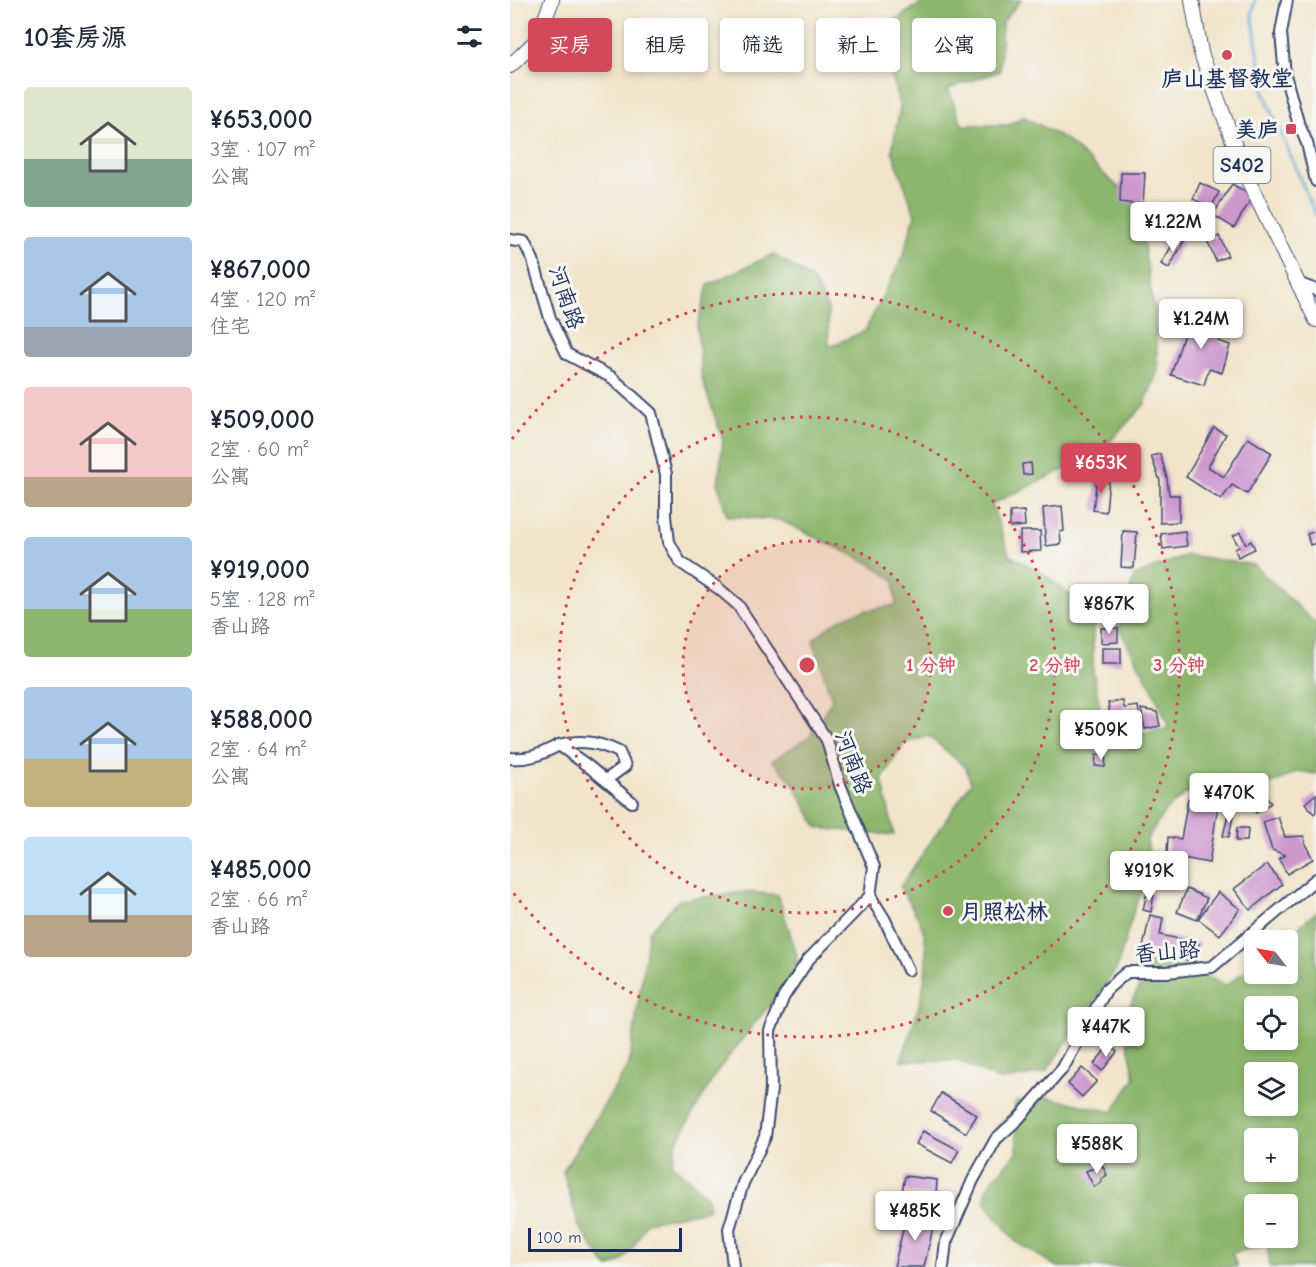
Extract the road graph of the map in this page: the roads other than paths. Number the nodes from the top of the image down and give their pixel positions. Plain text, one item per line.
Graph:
1 (552, 0) edge
2 (1192, 0) edge
3 (1287, 0) edge
4 (510, 66) edge
5 (1316, 181) edge
6 (510, 240) edge
7 (1300, 284) junction
8 (1316, 290) edge
9 (1316, 320) edge
10 (559, 745) junction
11 (510, 758) edge
12 (606, 780) junction
13 (632, 802) dead end
14 (1316, 879) edge
15 (870, 896) junction
16 (908, 970) dead end
17 (733, 1267) edge
18 (943, 1267) edge

1 - 4 main road
2 - 7 main road, S402
3 - 5 street
6 - 15 street, 河南路
7 - 8 street
7 - 9 main road, S402
10 - 11 street
10 - 12 street
10 - 12 street
12 - 13 street
14 - 18 street, 香山路
15 - 16 street
15 - 17 street

